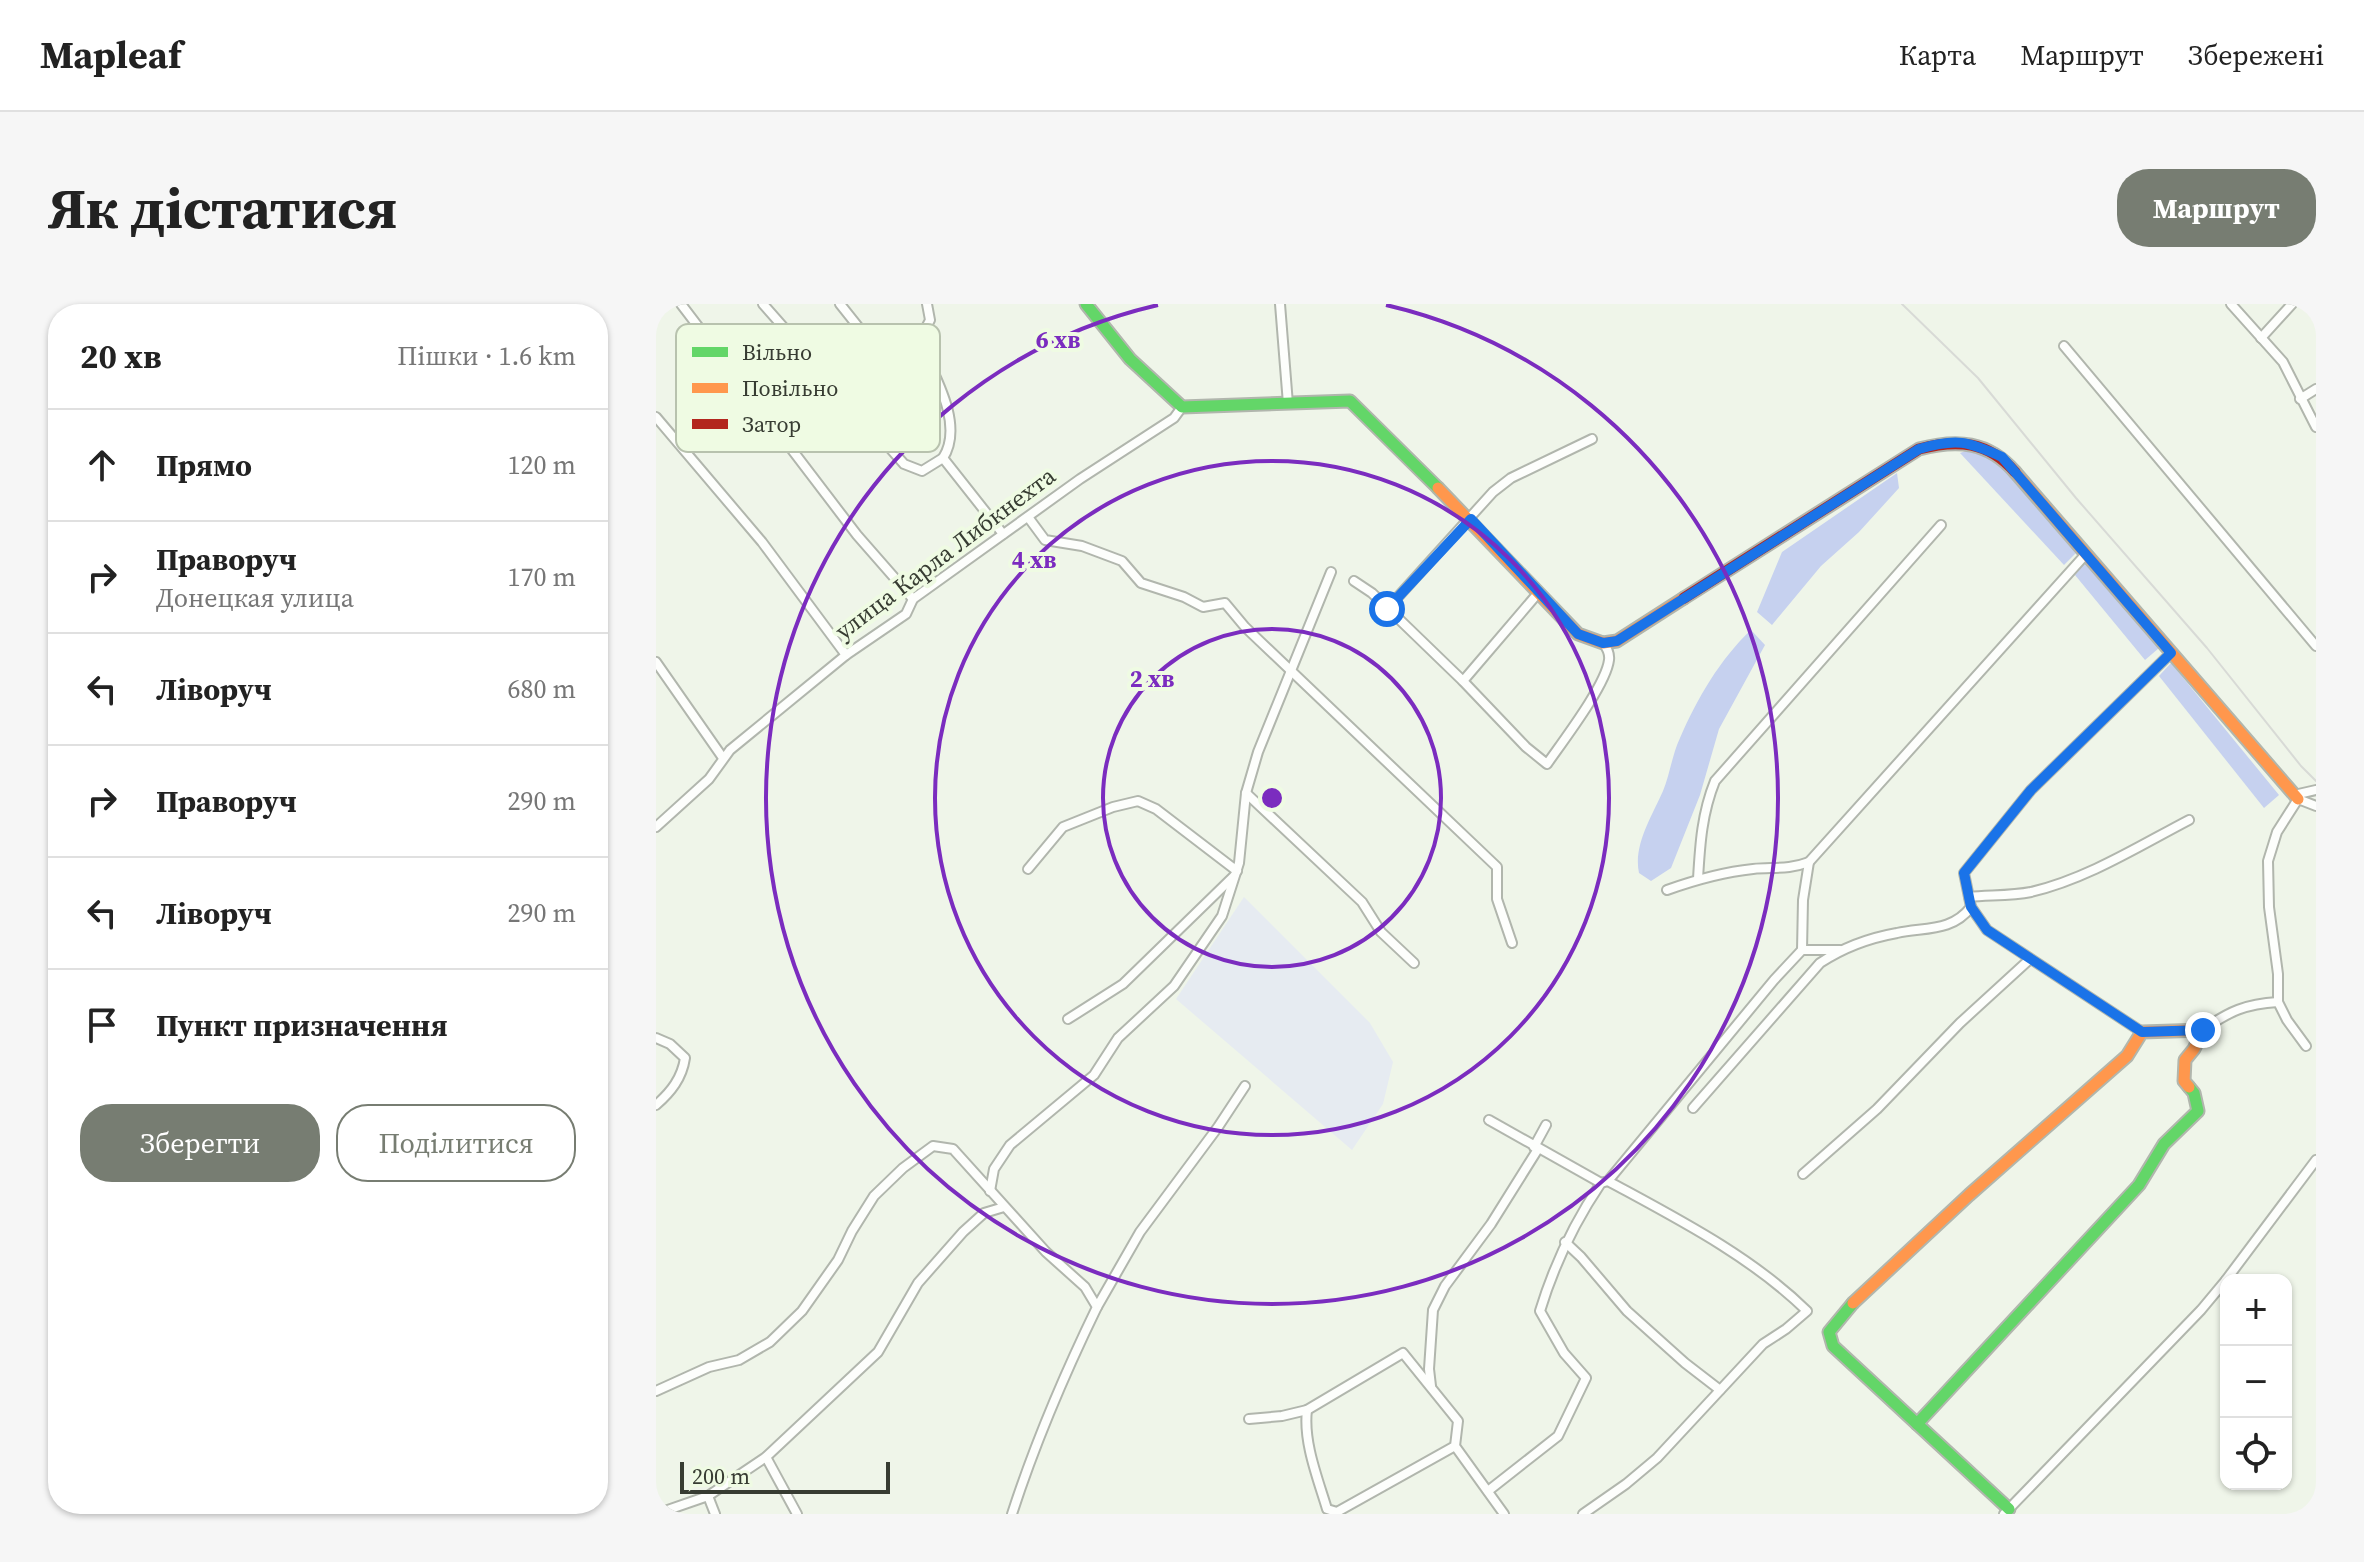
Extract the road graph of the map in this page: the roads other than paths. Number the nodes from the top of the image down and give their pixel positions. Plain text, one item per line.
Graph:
1 (681, 304) edge
2 (763, 304) edge
3 (840, 304) edge
4 (927, 304) edge
5 (1086, 304) edge
6 (1280, 304) edge
7 (2231, 304) edge
8 (2292, 304) edge
9 (696, 324) edge
10 (781, 324) edge
11 (856, 324) edge
12 (928, 324) edge
13 (2261, 338) junction
14 (2064, 346) dead end
15 (2316, 389) edge
16 (940, 390) edge
17 (2300, 399) junction
18 (1288, 404) junction
19 (1182, 407) junction
20 (656, 417) edge
21 (2316, 427) edge
22 (1592, 439) dead end
23 (676, 441) edge
24 (686, 452) edge
25 (794, 452) edge
26 (893, 452) edge
27 (943, 458) junction
28 (1028, 517) junction
29 (1471, 519) junction
30 (1941, 525) dead end
31 (1003, 534) junction
32 (2086, 554) junction
33 (1331, 572) dead end
34 (1354, 581) dead end
35 (1539, 592) junction
36 (913, 599) junction
37 (1387, 609) junction
38 (1603, 643) junction
39 (2316, 646) edge
40 (2171, 653) junction
41 (846, 655) junction
42 (656, 662) edge
43 (1290, 671) junction
44 (1463, 681) junction
45 (723, 758) junction
46 (2316, 790) edge
47 (1246, 793) junction
48 (2296, 797) junction
49 (2316, 806) edge
50 (2189, 820) dead end
51 (656, 827) edge
52 (1809, 862) junction
53 (1028, 869) dead end
54 (1236, 873) junction
55 (1698, 879) junction
56 (1667, 890) dead end
57 (1970, 902) junction
58 (1512, 943) dead end
59 (1802, 950) junction
60 (1840, 950) junction
61 (2030, 959) junction
62 (1414, 963) dead end
63 (2278, 1002) junction
64 (1068, 1019) dead end
65 (2203, 1030) junction
66 (2142, 1032) junction
67 (656, 1038) edge
68 (2306, 1046) dead end
69 (1245, 1086) dead end
70 (656, 1105) edge
71 (1693, 1108) dead end
72 (1489, 1120) dead end
73 (1546, 1125) dead end
74 (1536, 1148) junction
75 (2316, 1160) edge
76 (1803, 1174) dead end
77 (1604, 1182) junction
78 (990, 1191) junction
79 (1004, 1207) junction
80 (1565, 1242) junction
81 (2230, 1274) edge
82 (2220, 1287) edge
83 (1097, 1307) junction
84 (1431, 1387) junction
85 (1720, 1390) junction
86 (656, 1391) edge
87 (1307, 1410) junction
88 (1249, 1419) dead end
89 (1917, 1424) junction
90 (1455, 1446) junction
91 (766, 1457) junction
92 (1488, 1491) junction
93 (708, 1496) junction
94 (2007, 1512) edge
95 (656, 1514) edge
96 (715, 1514) edge
97 (797, 1514) edge
98 (1012, 1514) edge
99 (1504, 1514) edge
100 (1583, 1514) edge

1 - 9 street
2 - 10 street
3 - 11 street
4 - 12 street
5 - 19 street
6 - 18 street
7 - 13 street
8 - 13 street
13 - 17 street
14 - 39 street
15 - 17 street
16 - 27 street
17 - 21 street
18 - 19 street
18 - 29 street
19 - 28 street, улица Карла Либкнехта
20 - 23 street
22 - 29 street
24 - 41 street
25 - 36 street
26 - 27 street
27 - 31 street
28 - 31 street, улица Карла Либкнехта
28 - 43 street
29 - 35 street
29 - 37 street
30 - 55 street
31 - 36 street, улица Карла Либкнехта
32 - 38 street
32 - 40 street
32 - 52 street
33 - 43 street
34 - 37 street
35 - 38 street
35 - 44 street
36 - 41 street, улица Карла Либкнехта
37 - 44 street
38 - 44 street
40 - 48 street
40 - 57 street
41 - 45 street, улица Карла Либкнехта
42 - 45 street
43 - 47 street
43 - 58 street
45 - 51 street, улица Карла Либкнехта
46 - 48 street
47 - 54 street
47 - 62 street
48 - 49 street
48 - 63 street
50 - 57 street
52 - 55 street
52 - 59 street
53 - 54 street
54 - 64 street
54 - 78 street
55 - 56 street
57 - 60 street
57 - 61 street
59 - 60 street
59 - 77 street
60 - 71 street
61 - 66 street
61 - 76 street
63 - 65 street
63 - 68 street
65 - 66 street
65 - 89 street
66 - 89 street
67 - 70 street
69 - 83 street
72 - 74 street
73 - 74 street
74 - 77 street
74 - 84 street
75 - 81 street
77 - 80 street
77 - 85 street
78 - 79 street
78 - 86 street
79 - 83 street
79 - 91 street
80 - 85 street
80 - 92 street
82 - 94 street
83 - 98 street
84 - 87 street
84 - 90 street
85 - 100 street
87 - 88 street
87 - 90 street
89 - 94 street
90 - 92 street
91 - 93 street
91 - 97 street
92 - 99 street
93 - 95 street
93 - 96 street

